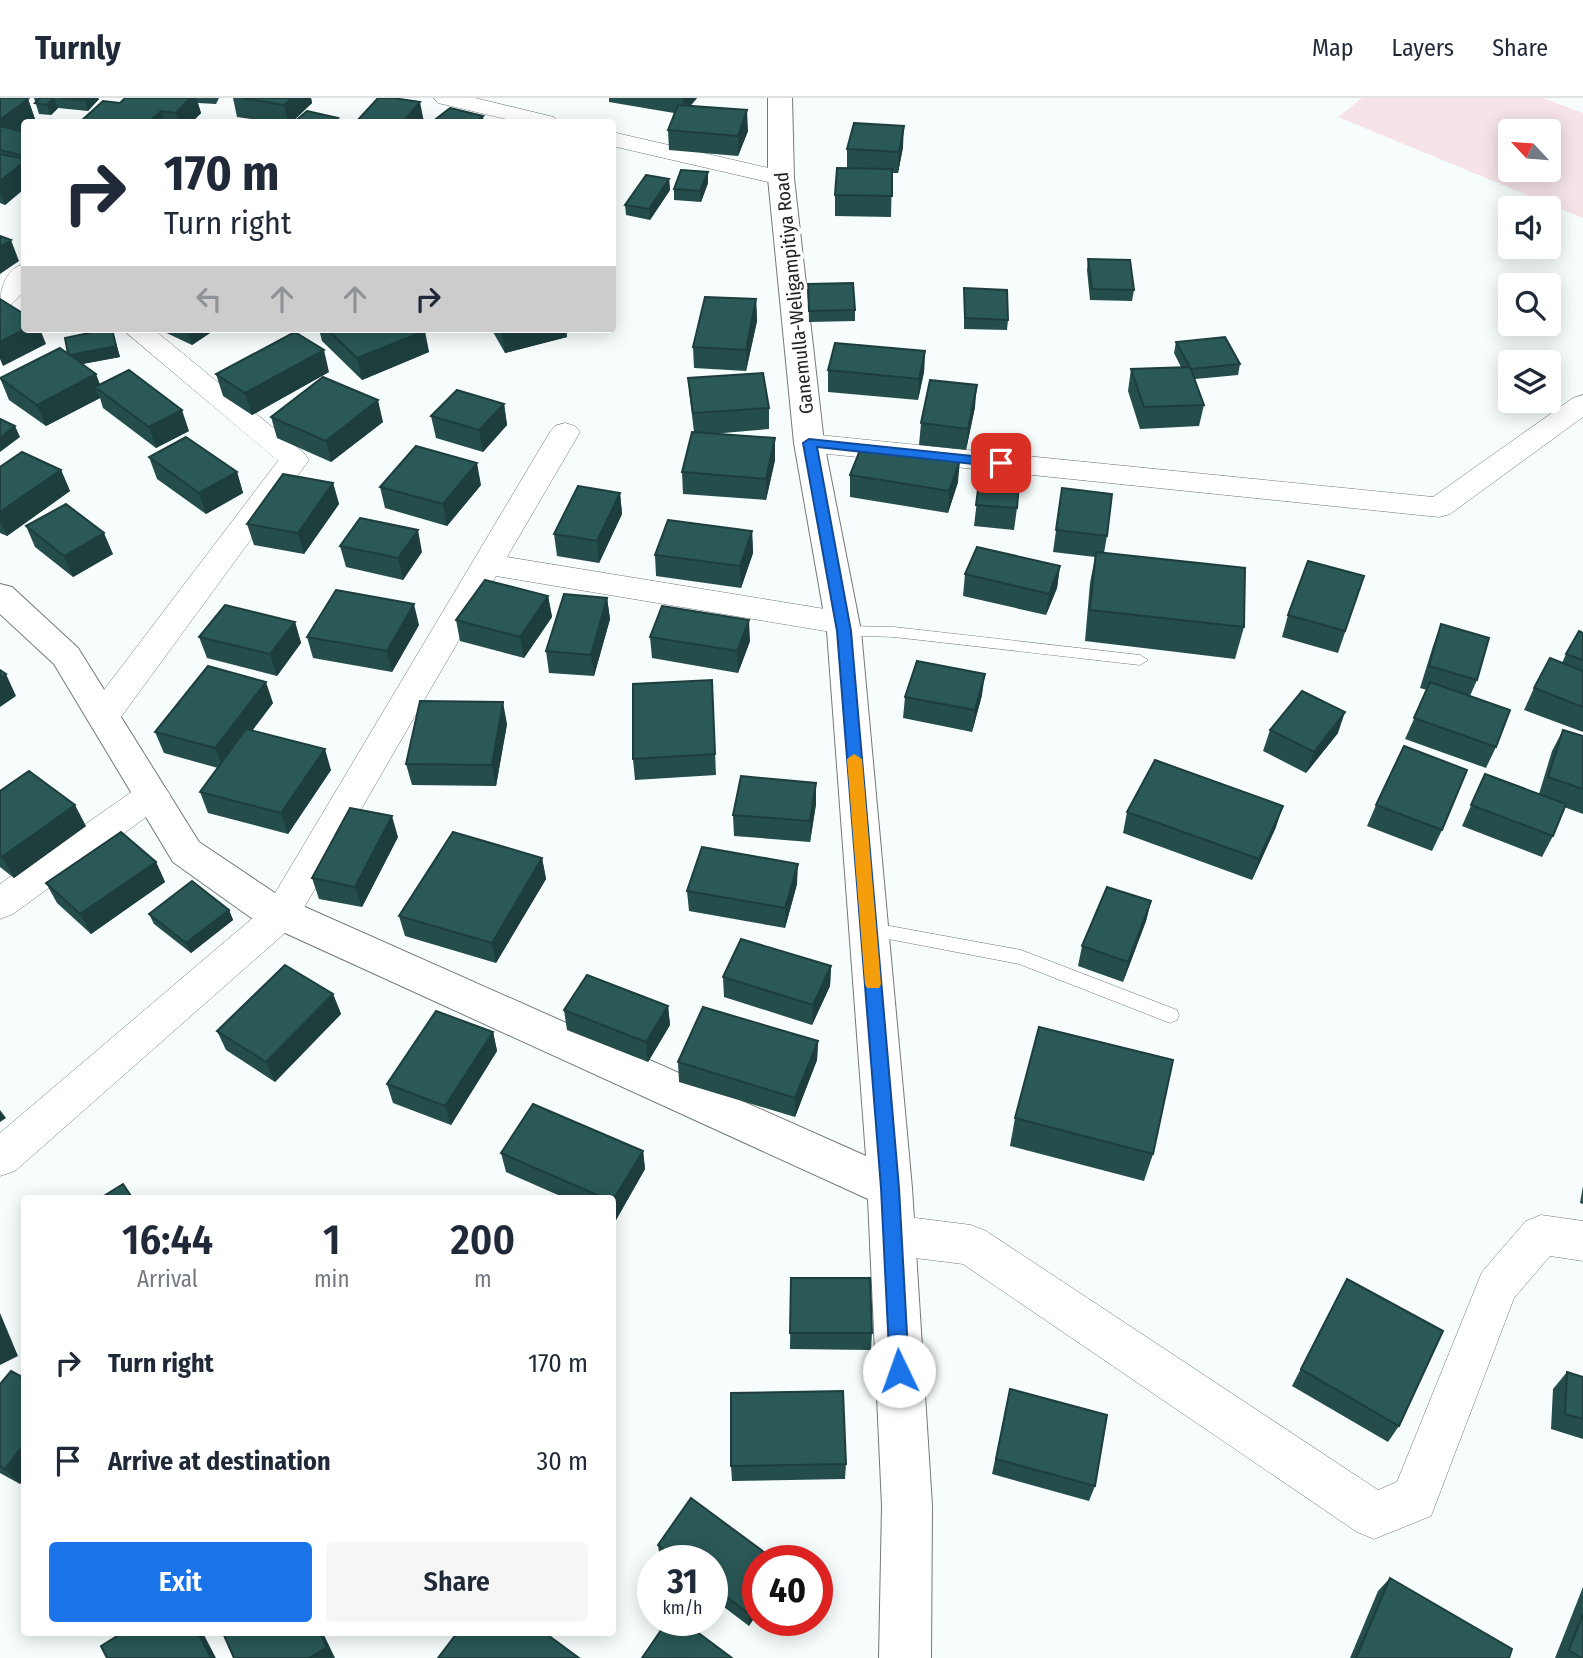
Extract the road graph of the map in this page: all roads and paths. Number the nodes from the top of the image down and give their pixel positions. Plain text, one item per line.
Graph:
1 (446, 98) edge
2 (780, 98) edge
3 (534, 119) edge
4 (616, 140) edge
5 (781, 178) junction
6 (21, 280) edge
7 (0, 301) edge
8 (141, 333) edge
9 (1583, 404) edge
10 (565, 432) dead end
11 (809, 443) junction
12 (488, 564) junction
13 (0, 595) edge
14 (843, 627) junction
15 (1140, 660) dead end
16 (103, 716) junction
17 (152, 795) junction
18 (0, 904) edge
19 (282, 915) junction
20 (869, 929) junction
21 (1170, 1015) dead end
22 (0, 1158) edge
23 (890, 1188) junction
24 (892, 1235) junction
25 (1583, 1241) edge
26 (905, 1658) edge

1 - 3 street
2 - 5 street, Ganemulla-Weligampitiya Road
4 - 5 street
5 - 11 street, Ganemulla-Weligampitiya Road
6 - 7 street
8 - 16 street
9 - 11 street
10 - 12 street
11 - 14 street, Ganemulla-Weligampitiya Road
12 - 14 street
12 - 19 street
13 - 16 street
14 - 15 lane
14 - 20 street, Ganemulla-Weligampitiya Road
16 - 17 street
17 - 18 street
17 - 19 street
19 - 22 street
19 - 23 street
20 - 21 lane
20 - 23 street, Ganemulla-Weligampitiya Road
23 - 24 street, Ganemulla-Weligampitiya Road
24 - 25 street
24 - 26 street, Ganemulla-Weligampitiya Road

